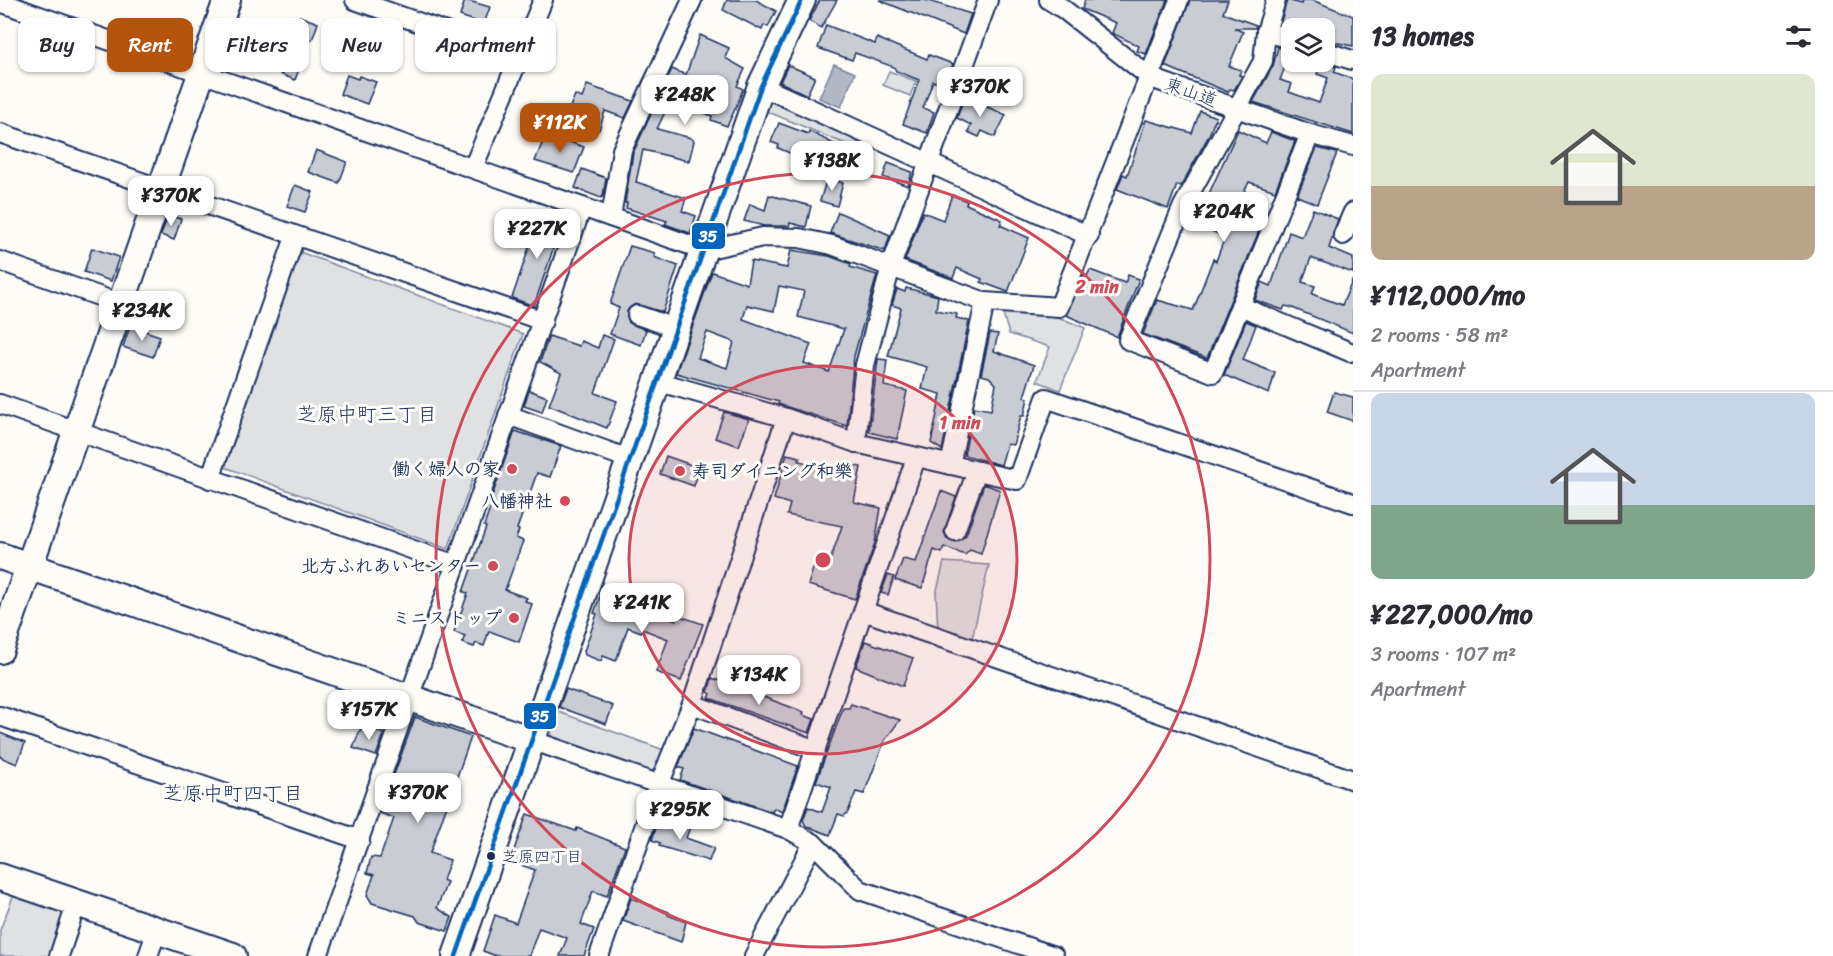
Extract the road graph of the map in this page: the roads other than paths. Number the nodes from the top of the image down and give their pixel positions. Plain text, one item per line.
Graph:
1 (227, 0) edge
2 (356, 0) edge
3 (543, 0) edge
4 (692, 0) edge
5 (801, 0) edge
6 (988, 0) edge
7 (1179, 0) edge
8 (1276, 0) edge
9 (0, 2) edge
10 (1059, 2) edge
11 (536, 18) edge
12 (415, 21) edge
13 (1266, 32) junction
14 (1281, 37) edge
15 (1335, 55) edge
16 (1352, 60) edge
17 (203, 72) junction
18 (514, 72) edge
19 (1151, 78) junction
20 (761, 86) junction
21 (1235, 108) junction
22 (0, 133) edge
23 (1310, 135) junction
24 (1353, 146) edge
25 (928, 163) junction
26 (473, 168) junction
27 (161, 190) junction
28 (582, 207) junction
29 (1353, 212) edge
30 (610, 217) junction
31 (1342, 235) dead end
32 (1089, 236) junction
33 (295, 237) junction
34 (704, 250) junction
35 (0, 261) edge
36 (891, 266) junction
37 (985, 302) junction
38 (121, 304) junction
39 (1240, 306) junction
40 (637, 315) dead end
41 (543, 321) junction
42 (675, 328) junction
43 (1350, 351) dead end
44 (656, 381) junction
45 (0, 404) edge
46 (508, 415) junction
47 (786, 418) junction
48 (77, 431) junction
49 (856, 443) junction
50 (916, 458) junction
51 (628, 459) junction
52 (950, 465) junction
53 (977, 471) junction
54 (210, 479) junction
55 (1353, 503) edge
56 (955, 531) dead end
57 (0, 556) edge
58 (29, 564) junction
59 (456, 565) junction
60 (869, 613) dead end
61 (0, 650) edge
62 (409, 698) junction
63 (692, 704) junction
64 (0, 716) edge
65 (531, 740) junction
66 (816, 750) junction
67 (1353, 780) edge
68 (659, 785) junction
69 (788, 829) junction
70 (360, 840) junction
71 (813, 843) junction
72 (2, 883) edge
73 (77, 902) junction
74 (157, 930) junction
75 (59, 956) edge
76 (147, 956) edge
77 (233, 956) edge
78 (318, 956) edge
79 (456, 956) edge
80 (599, 956) edge
81 (754, 956) edge
82 (1054, 956) edge

1 - 17 street
2 - 12 street
3 - 11 street
4 - 30 street
5 - 20 street
6 - 25 street
7 - 19 street
8 - 13 street
9 - 17 street
10 - 19 street, 東山道
13 - 14 street
13 - 21 street
15 - 16 street
17 - 26 street
17 - 27 street
18 - 26 street
19 - 21 street, 東山道
19 - 32 street
20 - 25 street
20 - 34 street
21 - 23 street, 東山道
21 - 39 street
22 - 27 street
23 - 24 street, 東山道
23 - 39 street
25 - 32 street
25 - 36 street
26 - 28 street
27 - 33 street
27 - 38 street
28 - 30 street
28 - 41 street
29 - 31 street
30 - 34 street
32 - 37 street
33 - 41 street
33 - 54 street
34 - 36 street
34 - 42 street
35 - 38 street
36 - 37 street
36 - 49 street
37 - 52 street
38 - 48 street
39 - 43 street
40 - 42 street
41 - 46 street
42 - 44 street
44 - 47 street
44 - 51 street
45 - 48 street
46 - 51 street
46 - 59 street
47 - 49 street
47 - 63 street
48 - 54 street
48 - 58 street
49 - 50 street
50 - 52 street
50 - 66 street
51 - 65 street
52 - 53 street
53 - 55 street
53 - 56 street
54 - 59 street
57 - 58 street
58 - 61 street
58 - 62 street
59 - 62 street
60 - 67 street
62 - 65 street
62 - 70 street
63 - 66 street
63 - 68 street
64 - 70 street
65 - 68 street
65 - 79 street
66 - 69 street
68 - 69 street
68 - 80 street
69 - 71 street
70 - 78 street
71 - 81 street
71 - 82 street
72 - 73 street
73 - 74 street
73 - 75 street
74 - 76 street
74 - 77 street

